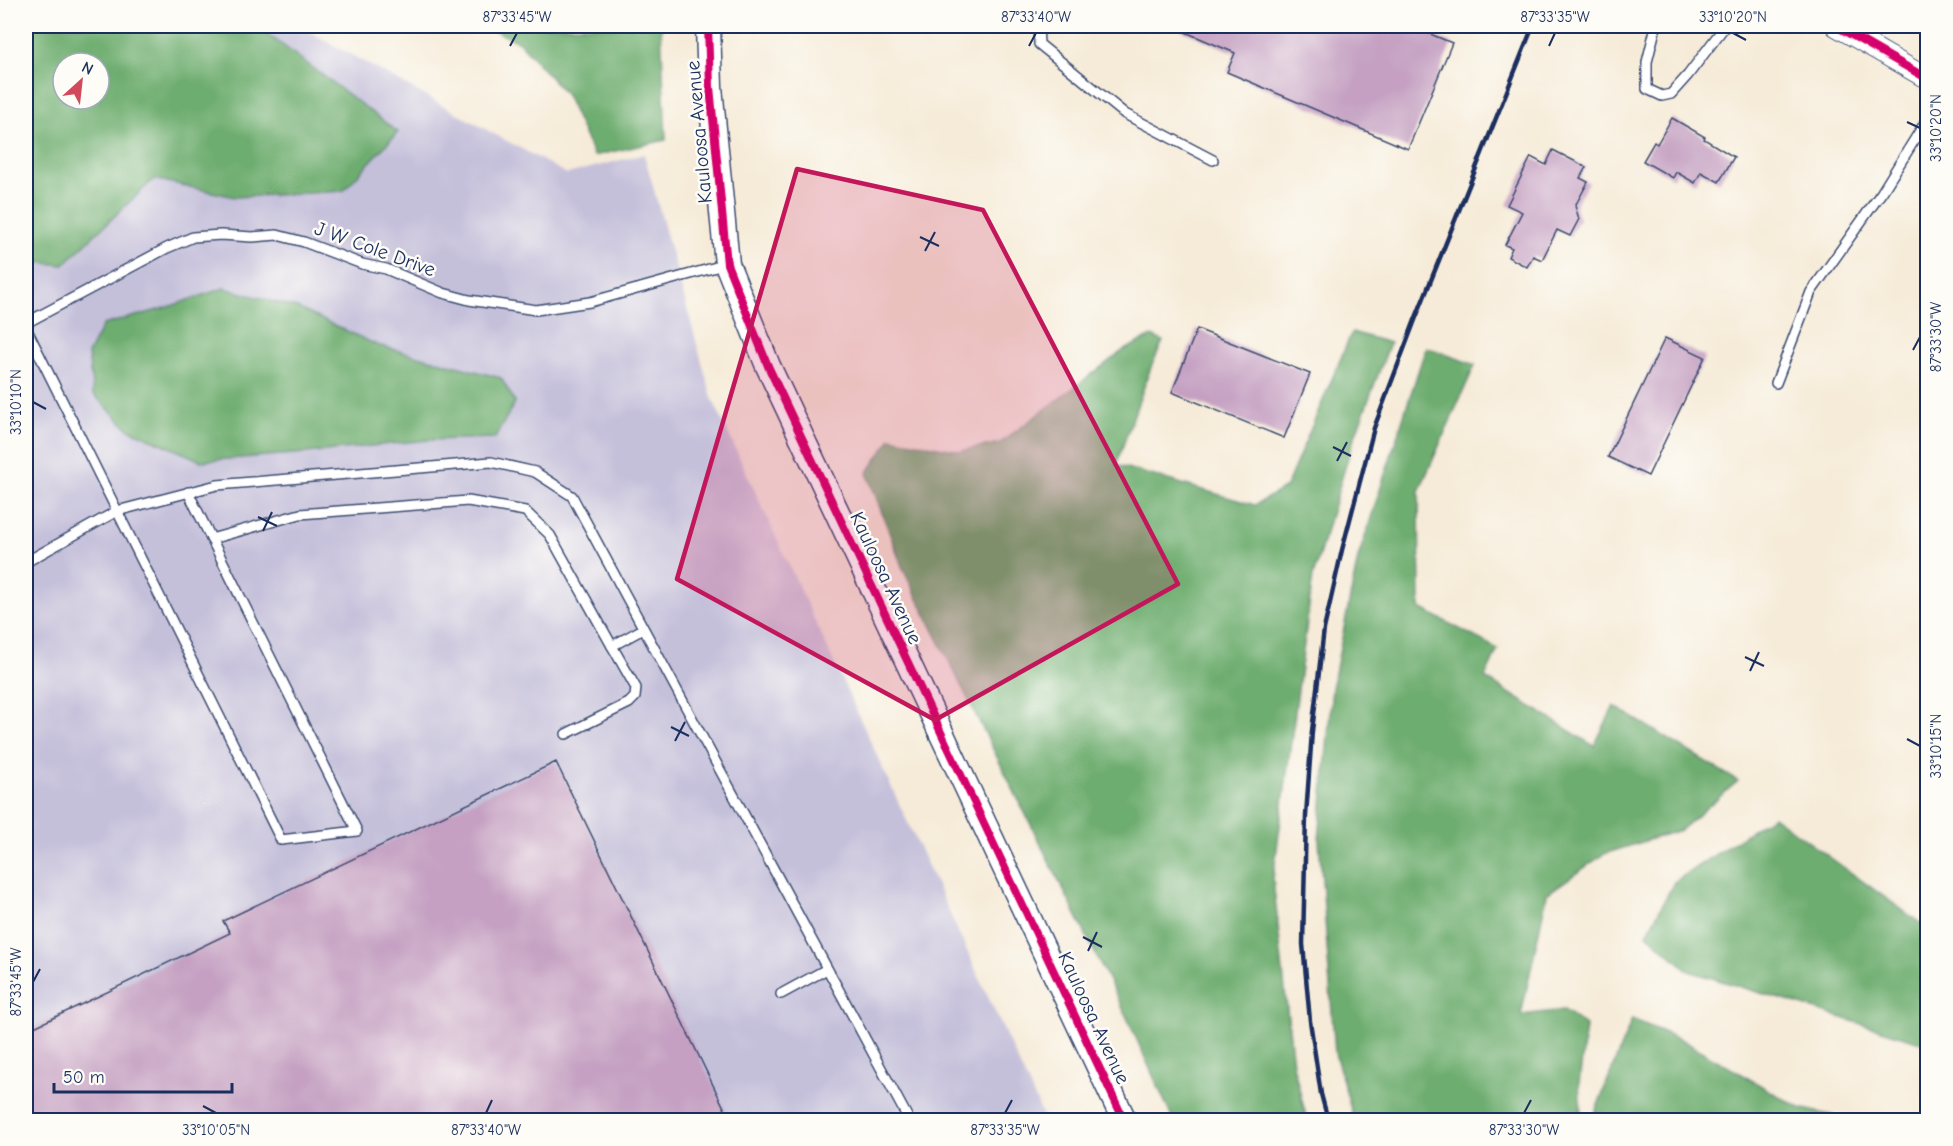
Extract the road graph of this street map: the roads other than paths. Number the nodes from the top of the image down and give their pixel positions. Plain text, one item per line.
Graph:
1 (708, 26) edge
2 (1038, 26) edge
3 (1656, 26) edge
4 (1725, 26) edge
5 (1836, 26) edge
6 (1928, 79) edge
7 (1928, 118) edge
8 (1213, 160) dead end
9 (727, 264) junction
10 (26, 325) edge
11 (1776, 383) dead end
12 (188, 492) junction
13 (117, 511) junction
14 (212, 538) junction
15 (26, 562) edge
16 (643, 629) junction
17 (612, 646) junction
18 (566, 734) dead end
19 (827, 969) junction
20 (781, 994) dead end
21 (909, 1120) edge
22 (1124, 1120) edge

1 - 9 street, Kauloosa Avenue
2 - 8 lane
3 - 4 lane
5 - 6 street
7 - 11 lane
9 - 10 lane, J W Cole Drive
9 - 22 street, Kauloosa Avenue
10 - 13 lane
12 - 13 lane
12 - 14 lane
12 - 16 lane
13 - 14 lane
13 - 15 lane
14 - 17 lane
16 - 17 lane
16 - 19 lane
17 - 18 lane
19 - 20 lane
19 - 21 lane

